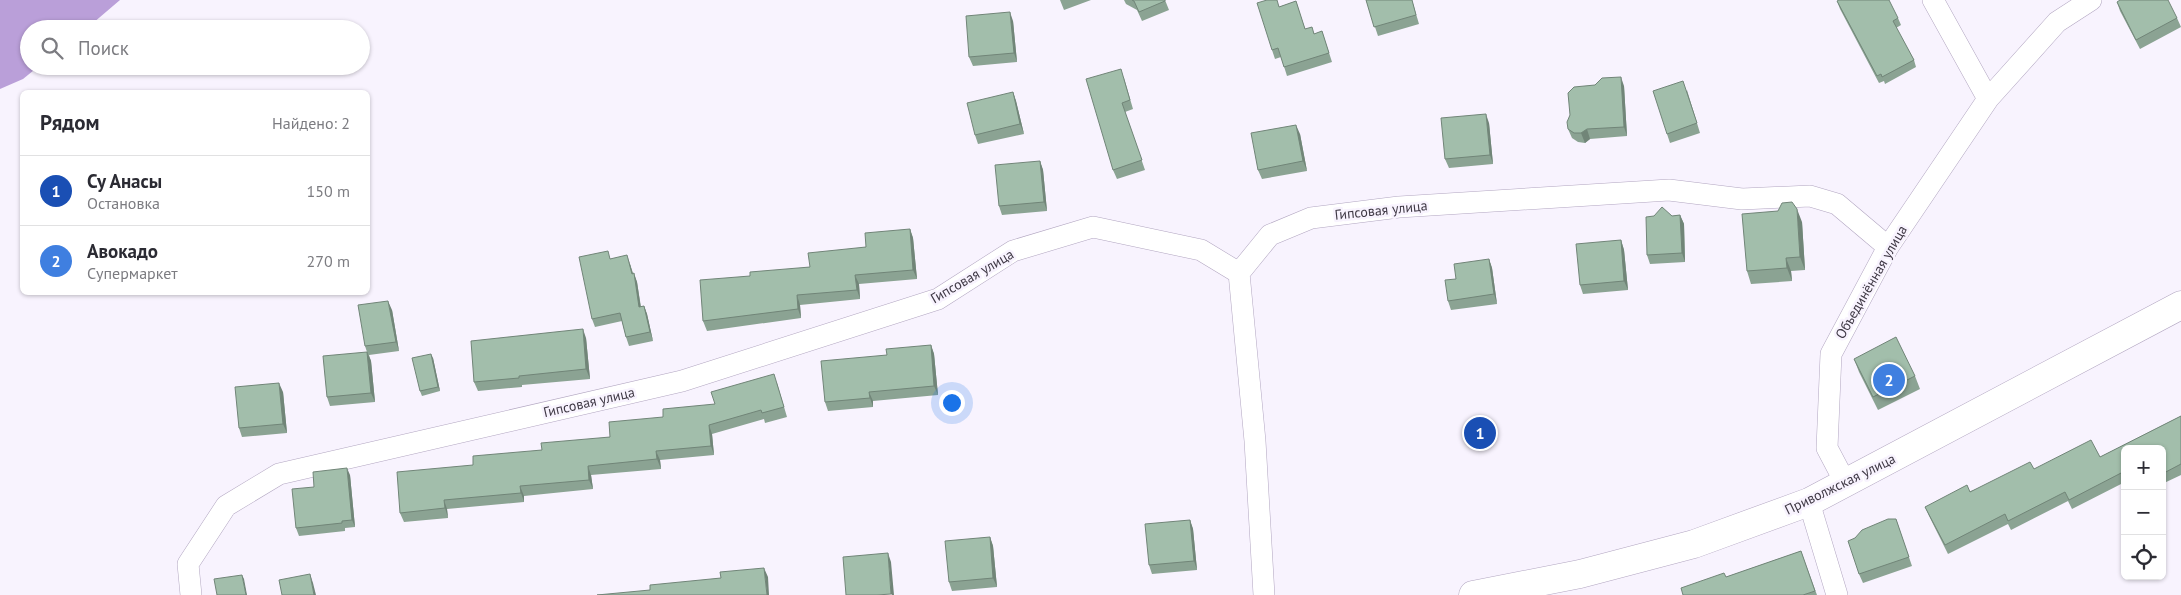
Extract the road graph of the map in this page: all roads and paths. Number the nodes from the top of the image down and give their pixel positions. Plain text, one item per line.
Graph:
1 (1933, 0) edge
2 (2091, 0) edge
3 (1988, 100) junction
4 (1888, 248) junction
5 (1239, 273) junction
6 (2181, 305) edge
7 (1846, 484) junction
8 (1809, 502) junction
9 (191, 595) edge
10 (1264, 595) edge
11 (1473, 595) edge
12 (1838, 595) edge

1 - 3 street
2 - 3 street, Объединённая улица
3 - 4 street, Объединённая улица
4 - 5 street, Гипсовая улица
4 - 7 street, Объединённая улица
5 - 9 street, Гипсовая улица
5 - 10 street
6 - 7 main road, Приволжская улица
7 - 8 main road, Приволжская улица
8 - 11 main road, Приволжская улица
8 - 12 street

